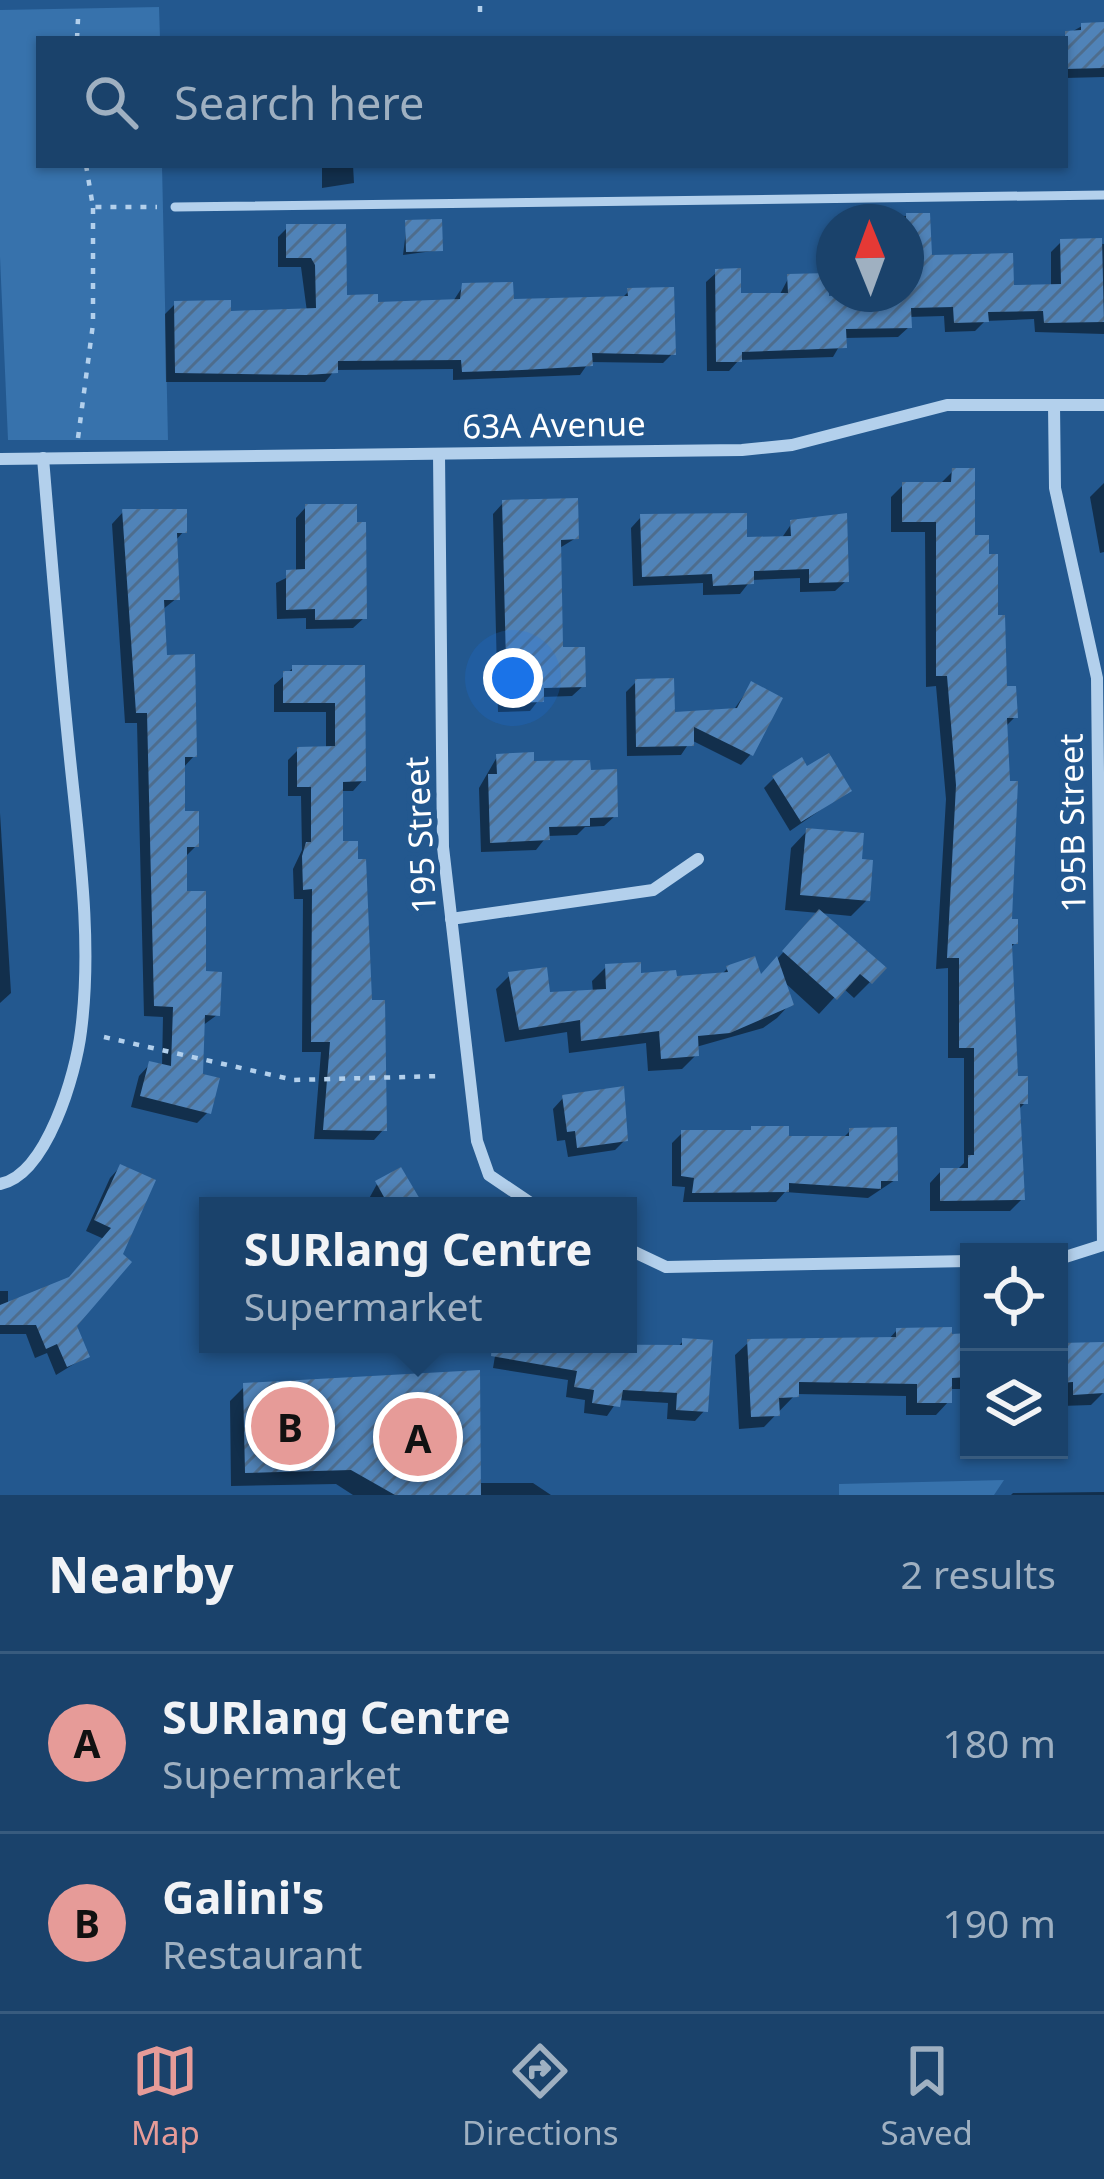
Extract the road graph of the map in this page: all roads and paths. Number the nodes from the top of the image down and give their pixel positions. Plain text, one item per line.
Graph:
1 (480, 0) edge
2 (480, 12) dead end
3 (78, 19) dead end
4 (77, 36) edge
5 (86, 168) edge
6 (1104, 195) edge
7 (93, 207) junction
8 (175, 207) joint
9 (1054, 405) junction
10 (1104, 405) edge
11 (78, 438) dead end
12 (439, 454) junction
13 (44, 458) junction
14 (0, 459) edge
15 (698, 859) dead end
16 (451, 919) junction
17 (104, 1037) dead end
18 (442, 1076) dead end
19 (0, 1184) edge
20 (517, 1197) edge
21 (1103, 1245) edge
22 (637, 1254) edge
23 (1068, 1256) edge
24 (960, 1261) edge

1 - 2 path
3 - 4 path
5 - 7 path
6 - 8 lane
7 - 8 path
7 - 11 path
9 - 10 street, 63A Avenue
9 - 12 street, 63A Avenue
9 - 21 street, 195B Street
12 - 13 street, 63A Avenue
12 - 16 street, 195 Street
13 - 14 street, 63A Avenue
13 - 19 street
15 - 16 street
16 - 20 street, 195 Street
17 - 18 path
21 - 23 street
22 - 24 street

